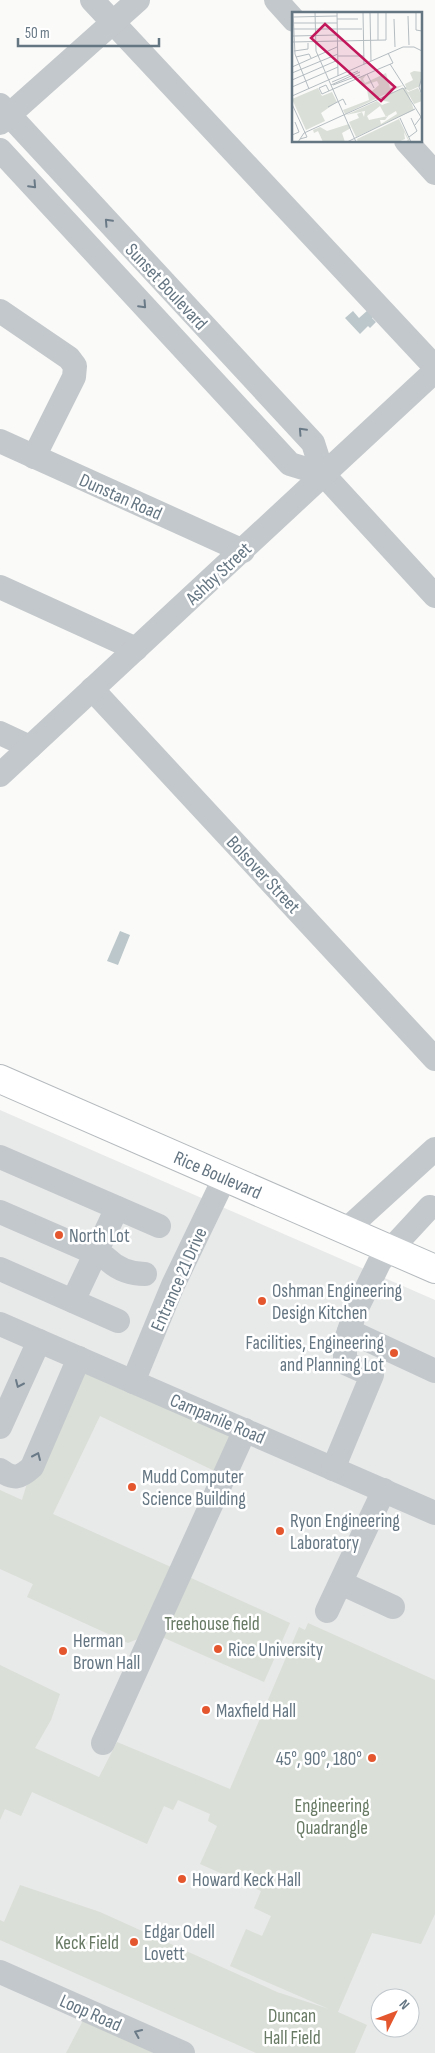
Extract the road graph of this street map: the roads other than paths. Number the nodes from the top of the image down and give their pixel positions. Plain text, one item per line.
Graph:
1 (92, 0) edge
2 (138, 0) edge
3 (276, 0) edge
4 (292, 18) edge
5 (113, 22) junction
6 (3, 114) edge
7 (407, 142) edge
8 (0, 150) edge
9 (435, 173) edge
10 (0, 311) edge
11 (435, 367) edge
12 (435, 371) edge
13 (0, 441) edge
14 (34, 456) junction
15 (323, 474) junction
16 (243, 551) junction
17 (0, 587) edge
18 (435, 596) edge
19 (136, 649) junction
20 (92, 689) junction
21 (0, 733) edge
22 (30, 747) junction
23 (0, 775) edge
24 (435, 1059) edge
25 (0, 1079) edge
26 (435, 1149) edge
27 (0, 1157) edge
28 (225, 1177) junction
29 (430, 1207) dead end
30 (117, 1208) junction
31 (0, 1212) edge
32 (159, 1226) dead end
33 (347, 1229) junction
34 (391, 1249) junction
35 (101, 1256) junction
36 (0, 1269) edge
37 (435, 1269) edge
38 (173, 1285) junction
39 (73, 1301) junction
40 (118, 1321) dead end
41 (0, 1324) edge
42 (349, 1331) junction
43 (39, 1341) junction
44 (79, 1358) junction
45 (435, 1371) edge
46 (133, 1382) junction
47 (0, 1427) edge
48 (245, 1430) junction
49 (333, 1468) junction
50 (0, 1470) edge
51 (384, 1490) junction
52 (435, 1513) edge
53 (341, 1583) junction
54 (393, 1607) dead end
55 (327, 1611) dead end
56 (103, 1743) dead end
57 (0, 1972) edge
58 (183, 2053) edge

1 - 5 street
2 - 5 street
3 - 4 street
5 - 6 street
5 - 11 street
15 -> 6 street, Sunset Boulevard
7 - 9 street
8 -> 15 street, Sunset Boulevard
10 - 14 street
12 - 15 street, Ashby Street
13 - 14 street, Dunstan Road
14 - 16 street, Dunstan Road
15 - 16 street, Ashby Street
15 - 18 street, Sunset Boulevard
16 - 19 street, Ashby Street
17 - 19 street
19 - 20 street, Ashby Street
20 - 22 street, Ashby Street
20 - 24 street, Bolsover Street
21 - 22 street
22 - 23 street, Ashby Street
25 - 28 main road, Rice Boulevard
26 - 33 street
27 - 30 street
28 - 33 main road, Rice Boulevard
28 - 38 street, Entrance 21 Drive
29 - 34 street
30 - 32 street
30 - 35 street
31 - 35 street
33 - 34 main road, Rice Boulevard
34 - 37 main road, Rice Boulevard
34 - 42 street
35 - 38 street
35 - 39 street
36 - 39 street
38 - 46 street, Entrance 21 Drive
39 - 40 street
41 - 43 street, Campanile Road
42 - 45 street
42 - 49 street
43 - 44 street, Campanile Road
43 -> 47 street
44 - 46 street, Campanile Road
50 -> 44 street
46 - 48 street, Campanile Road
48 - 49 street, Campanile Road
48 - 56 street
49 - 51 street, Campanile Road
51 - 52 street, Campanile Road
51 - 53 street
53 - 54 street
53 - 55 street
58 -> 57 street, Loop Road

